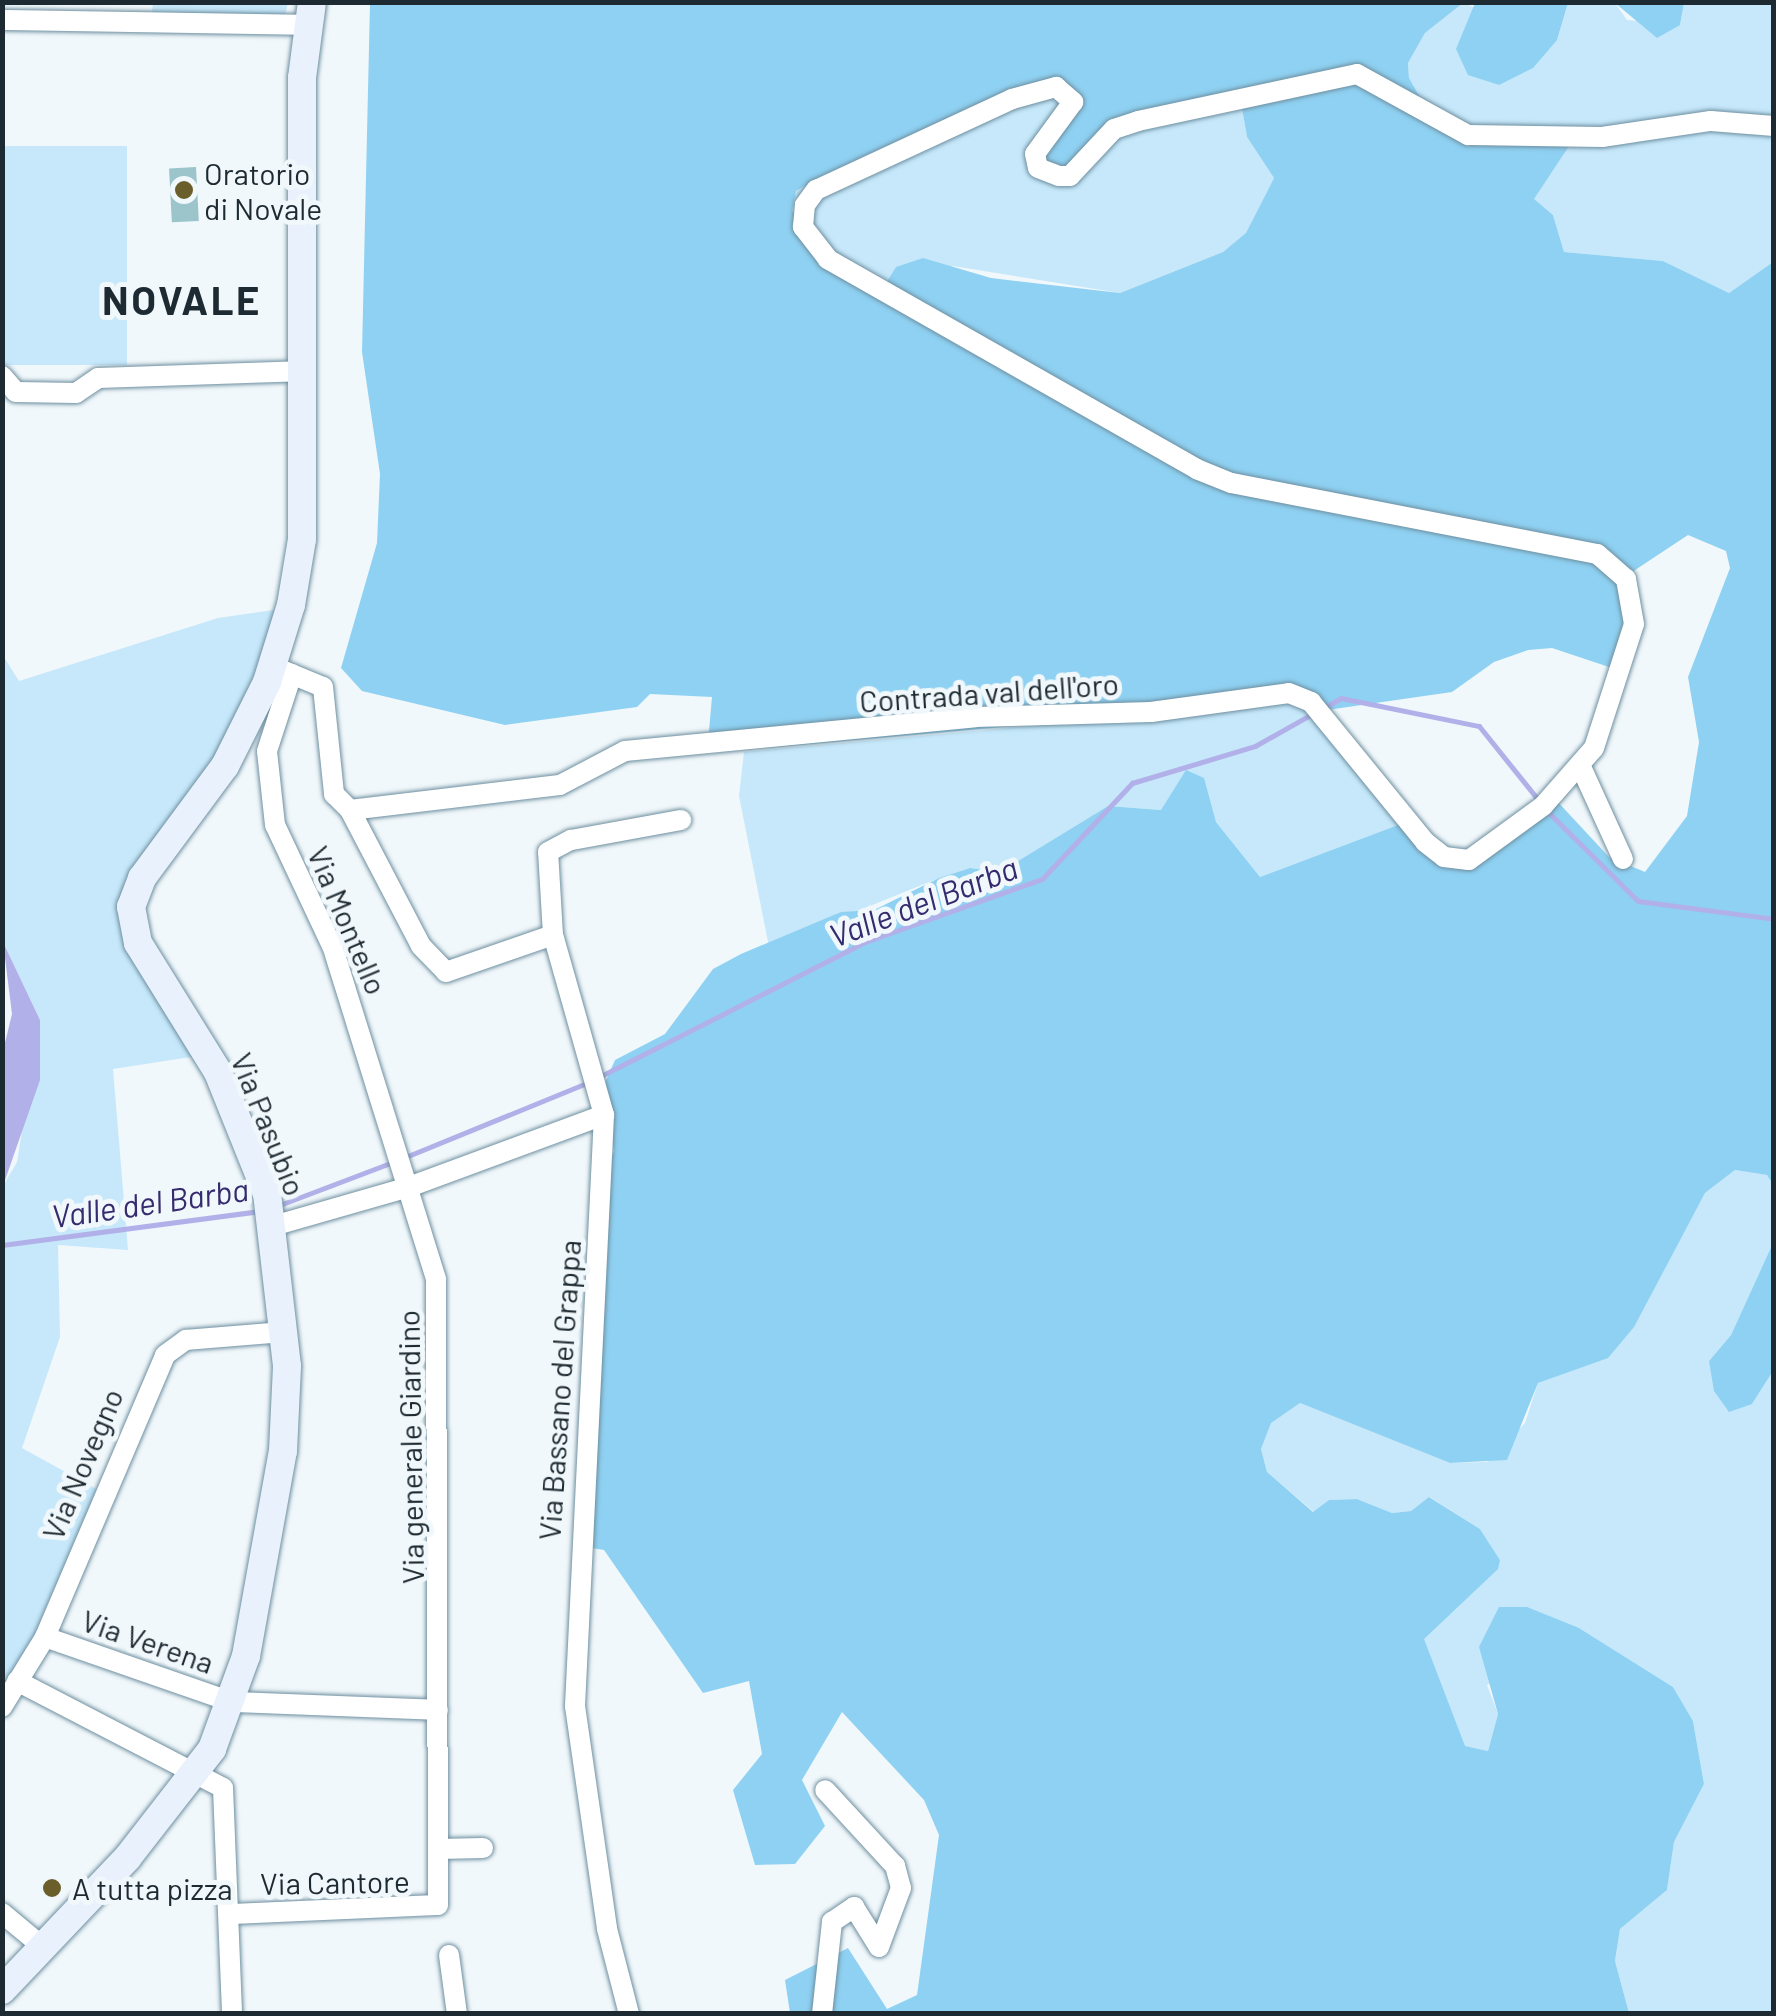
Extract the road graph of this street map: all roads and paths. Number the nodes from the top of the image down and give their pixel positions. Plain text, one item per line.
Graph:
1 (231, 13) edge
2 (309, 14) edge
3 (2, 20) edge
4 (1774, 126) edge
5 (306, 371) junction
6 (2, 376) edge
7 (282, 670) junction
8 (1581, 767) junction
9 (350, 810) junction
10 (682, 820) dead end
11 (1623, 859) dead end
12 (553, 935) junction
13 (604, 1115) junction
14 (406, 1182) junction
15 (270, 1212) junction
16 (283, 1332) junction
17 (45, 1637) junction
18 (17, 1681) junction
19 (232, 1702) junction
20 (2, 1706) edge
21 (438, 1710) junction
22 (199, 1773) junction
23 (825, 1790) dead end
24 (483, 1848) dead end
25 (438, 1849) junction
26 (2, 1913) edge
27 (230, 1914) junction
28 (43, 1947) junction
29 (449, 1955) dead end
30 (2, 1990) edge
31 (232, 2014) edge
32 (457, 2014) edge
33 (630, 2014) edge
34 (822, 2014) edge

1 - 2 street
1 - 3 street
2 - 5 main road, Via Pasubio
4 - 8 street, Contrada val dell'oro
5 - 6 street
5 - 7 main road, Via Pasubio
7 - 9 street
7 - 14 street, Via Montello
7 - 15 main road, Via Pasubio
8 - 9 street, Contrada val dell'oro
8 - 11 street
9 - 12 street
10 - 12 street, Via Bassano del Grappa
12 - 13 street, Via Bassano del Grappa
13 - 14 street
13 - 33 street, Via Bassano del Grappa
14 - 15 street
14 - 21 street, Via generale Giardino
15 - 16 main road, Via Pasubio
16 - 17 street, Via Novegno
16 - 19 main road, Via Pasubio
17 - 18 street, Via Novegno
17 - 19 street, Via Verena
18 - 20 street, Via Novegno
18 - 22 street
19 - 21 street, Via Verena
19 - 22 main road, Via Pasubio
21 - 25 street
22 - 27 street, Via Cantore
22 - 28 main road, Via Pasubio
23 - 34 street
24 - 25 street
25 - 27 street, Via Cantore
26 - 28 street
27 - 31 street, Via Cantore
28 - 30 main road, Via Pasubio
29 - 32 street

